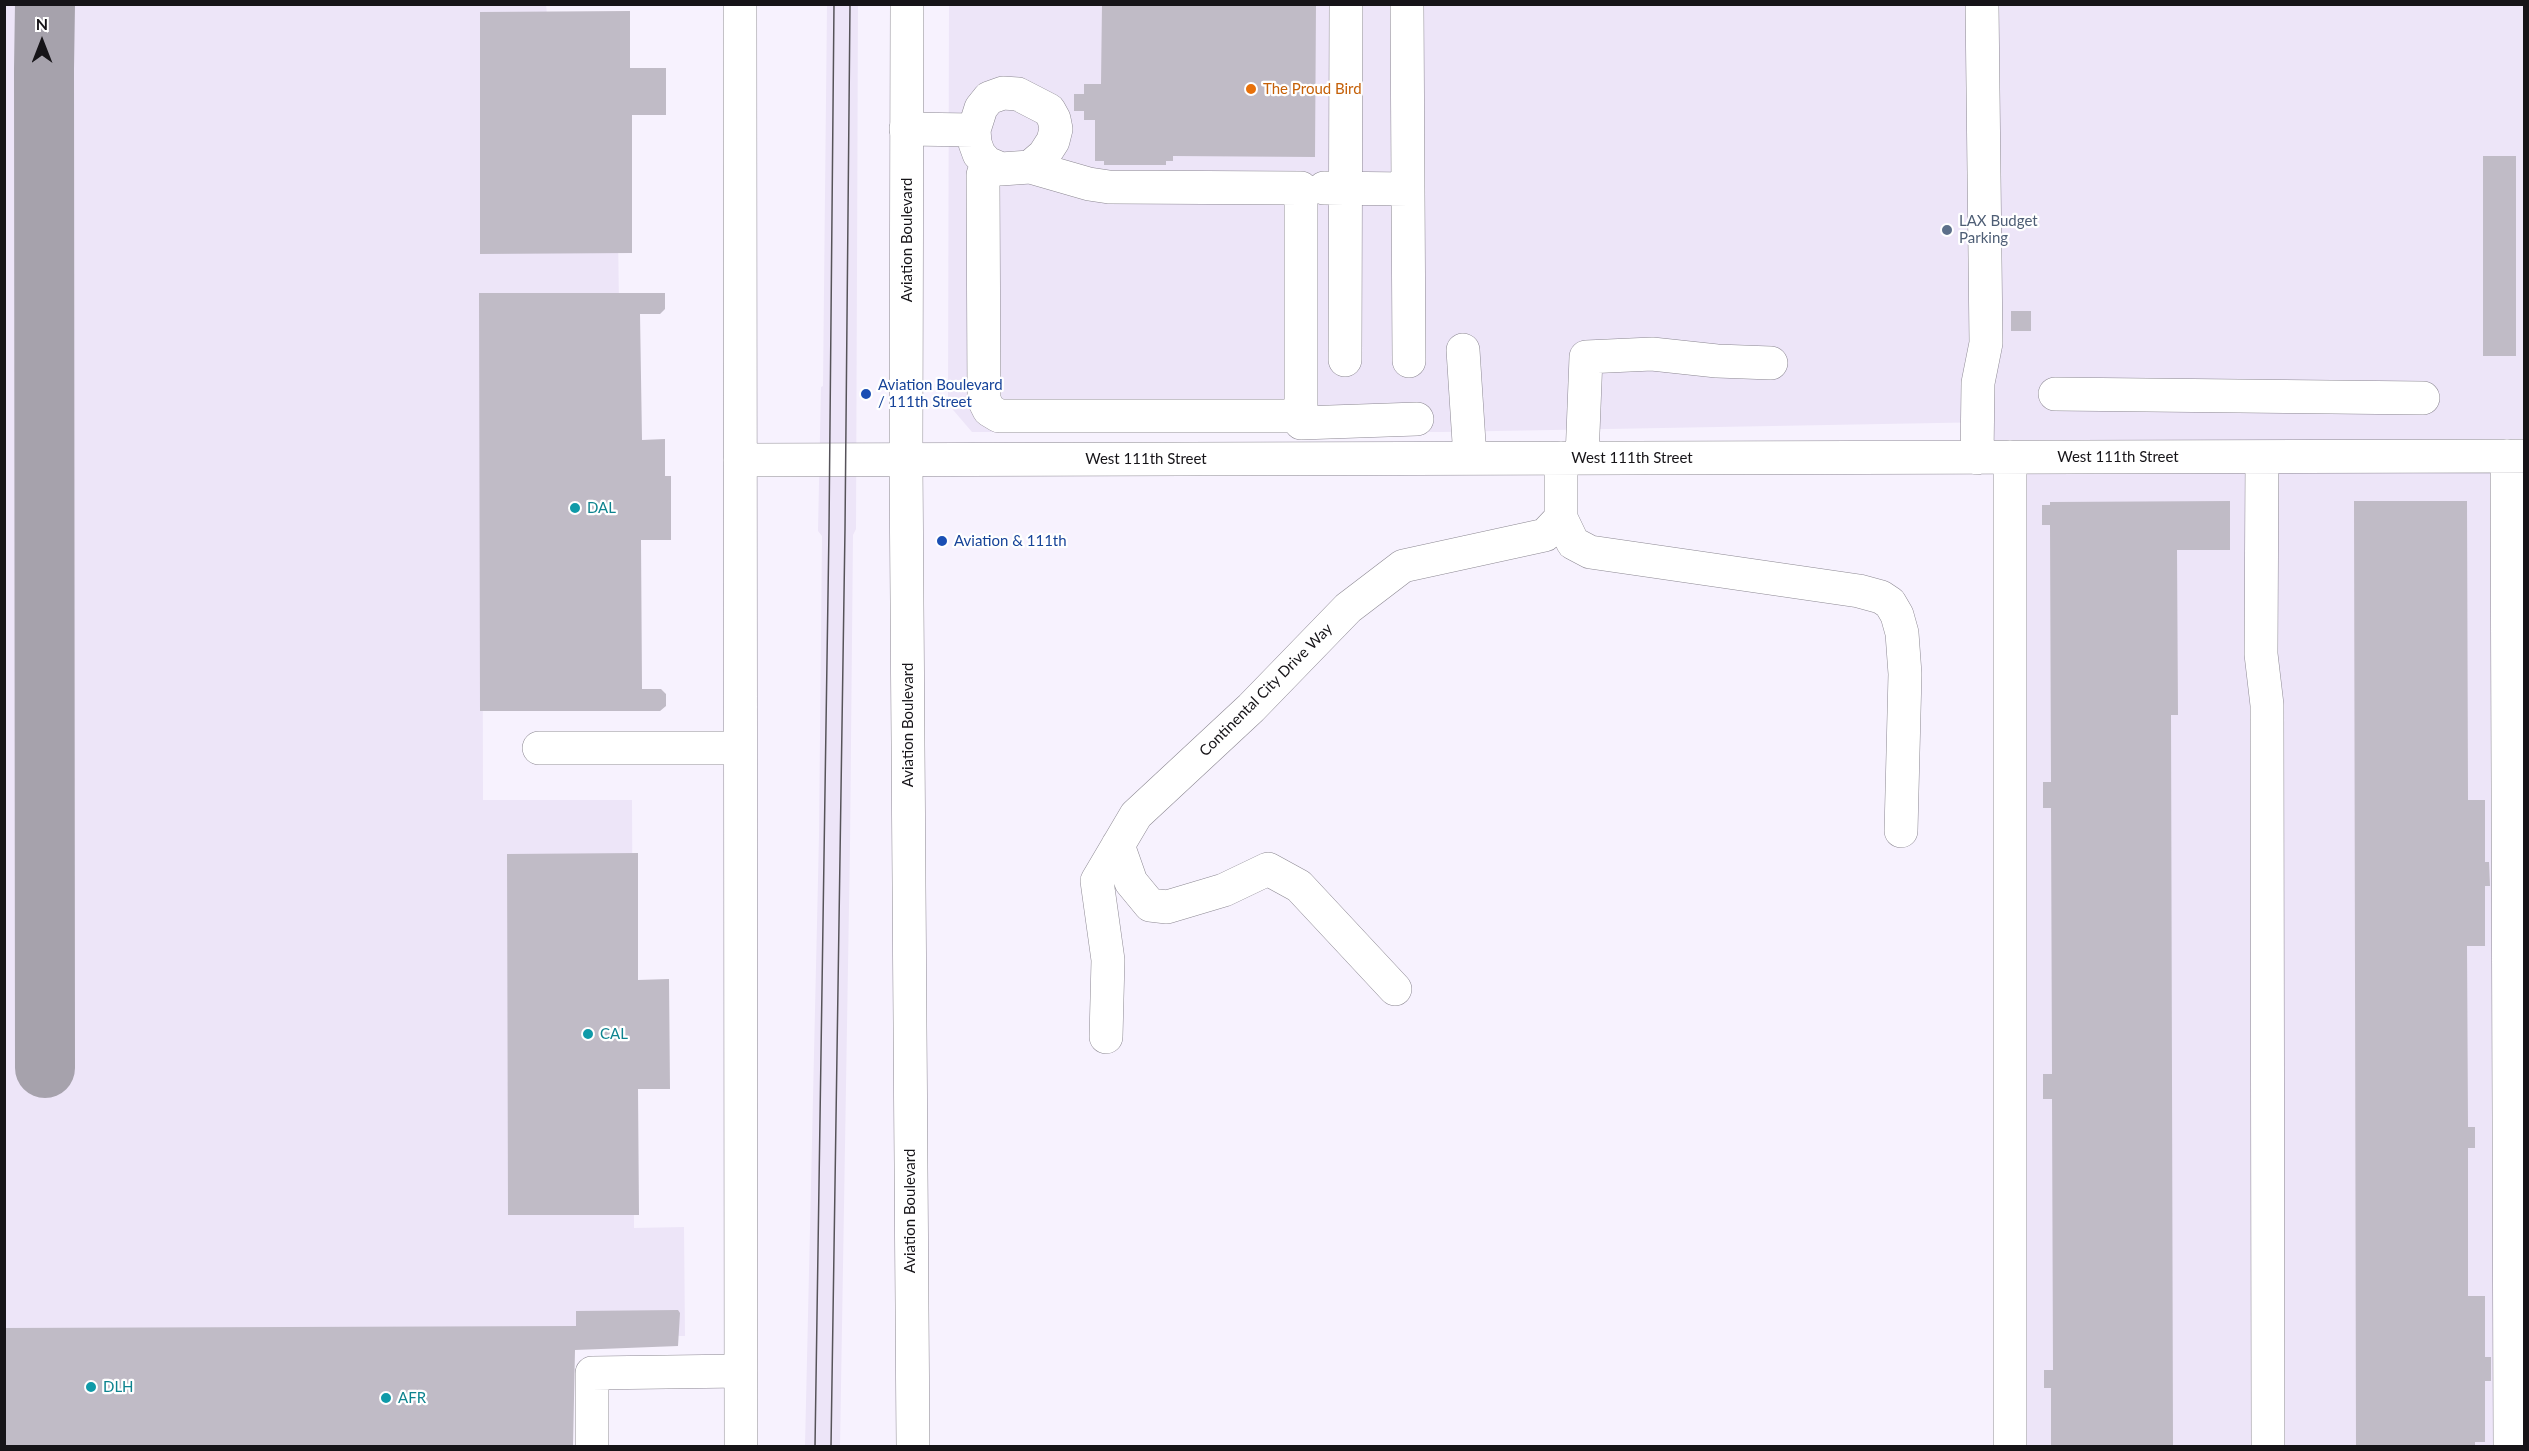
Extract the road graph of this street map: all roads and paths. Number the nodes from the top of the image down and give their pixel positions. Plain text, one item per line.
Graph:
1 (740, 4) edge
2 (907, 4) edge
3 (1346, 4) edge
4 (1407, 4) edge
5 (1982, 4) edge
6 (906, 129) junction
7 (974, 130) junction
8 (987, 163) junction
9 (1030, 167) junction
10 (1301, 188) junction
11 (1346, 188) junction
12 (1408, 189) junction
13 (1463, 350) dead end
14 (1345, 360) dead end
15 (1408, 361) dead end
16 (1771, 363) dead end
17 (2055, 394) dead end
18 (2423, 398) dead end
19 (1417, 418) dead end
20 (1301, 419) junction
21 (2516, 456) edge
22 (2010, 457) junction
23 (2262, 457) junction
24 (1300, 458) junction
25 (1470, 458) junction
26 (1571, 458) junction
27 (1977, 458) junction
28 (740, 460) junction
29 (906, 461) junction
30 (1561, 518) junction
31 (539, 748) dead end
32 (740, 748) junction
33 (1901, 831) dead end
34 (1118, 845) junction
35 (1395, 989) dead end
36 (1106, 1037) dead end
37 (741, 1371) junction
38 (592, 1446) edge
39 (741, 1446) edge
40 (913, 1446) edge
41 (2010, 1446) edge
42 (2268, 1446) edge
43 (2510, 1446) edge

1 - 28 street
2 - 6 street, Aviation Boulevard
3 - 11 street
4 - 12 street
5 - 27 street
6 - 7 street
6 - 29 street, Aviation Boulevard
7 - 8 street
7 - 9 street
8 - 9 street
8 - 20 street
9 - 10 street
10 - 11 street
10 - 20 street
11 - 12 street
11 - 14 street
12 - 15 street
13 - 25 street
16 - 26 street
17 - 18 street
19 - 20 street
20 - 24 street
21 - 23 street, West 111th Street
21 - 43 street
22 - 23 street, West 111th Street
22 - 27 street, West 111th Street
22 - 41 street
23 - 42 street
24 - 25 street, West 111th Street
24 - 29 street, West 111th Street
25 - 26 street, West 111th Street
26 - 27 street, West 111th Street
26 - 30 street
28 - 29 street, West 111th Street
28 - 32 street
29 - 40 street, Aviation Boulevard
30 - 33 street
30 - 34 street, Continental City Drive Way
31 - 32 street
32 - 37 street
34 - 35 street
34 - 36 street, Continental City Drive Way
37 - 38 street
37 - 39 street

